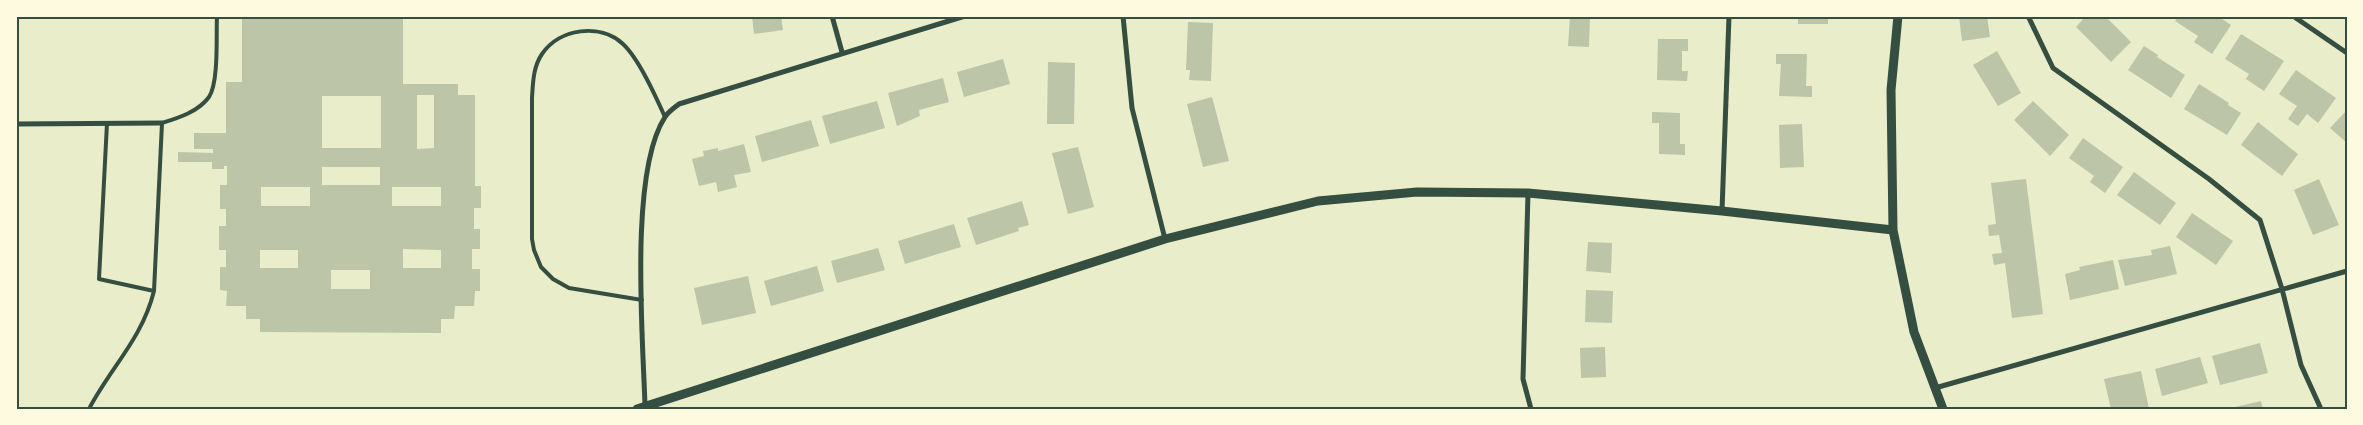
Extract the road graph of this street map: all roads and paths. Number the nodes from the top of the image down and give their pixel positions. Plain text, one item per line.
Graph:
1 (216, 16) edge
2 (832, 16) edge
3 (965, 16) edge
4 (1123, 16) edge
5 (1729, 16) edge
6 (1898, 16) edge
7 (2028, 16) edge
8 (2293, 16) edge
9 (842, 52) junction
10 (2347, 53) edge
11 (665, 117) junction
12 (107, 123) junction
13 (162, 123) junction
14 (16, 124) edge
15 (1528, 193) junction
16 (1722, 211) junction
17 (1893, 230) junction
18 (1165, 238) junction
19 (2347, 271) edge
20 (2282, 289) junction
21 (154, 291) junction
22 (642, 300) junction
23 (1934, 389) junction
24 (641, 407) edge
25 (90, 409) edge
26 (1531, 409) edge
27 (1943, 409) edge
28 (2321, 409) edge

1 - 13 lane
2 - 9 street
3 - 9 street
4 - 18 street
5 - 16 street
6 - 17 street
7 - 20 street
8 - 10 street
9 - 11 street
11 - 22 street
11 - 22 lane
12 - 13 street
12 - 14 street
12 - 21 lane
13 - 21 lane
15 - 16 street
15 - 18 street
15 - 26 street
16 - 17 street
17 - 23 street
18 - 24 street
19 - 20 street
20 - 23 street
20 - 28 street
21 - 25 lane
22 - 24 street
23 - 27 street

